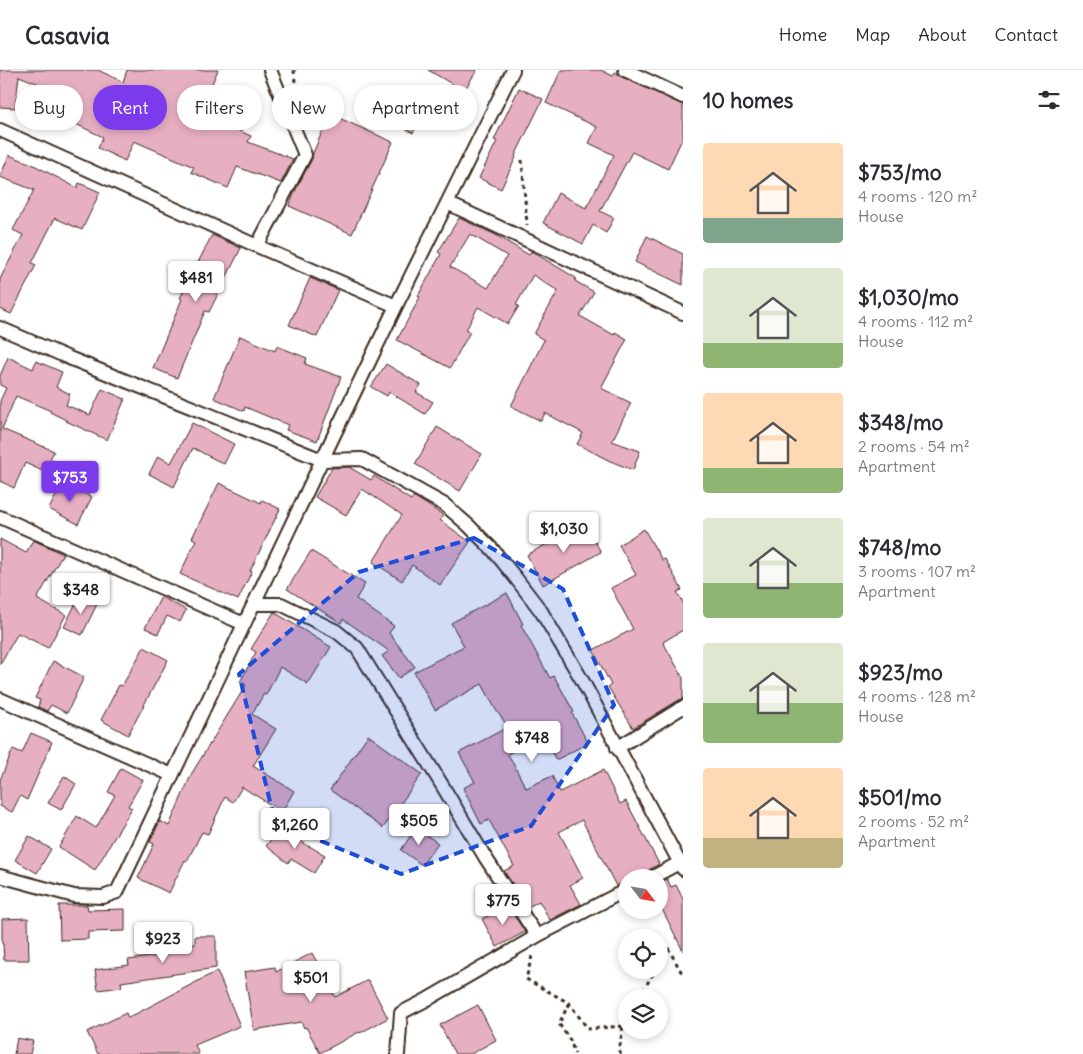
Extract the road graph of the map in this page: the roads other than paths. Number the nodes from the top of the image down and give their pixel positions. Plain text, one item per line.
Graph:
1 (270, 70) edge
2 (514, 70) edge
3 (626, 70) edge
4 (683, 97) edge
5 (0, 130) edge
6 (447, 203) junction
7 (257, 246) junction
8 (396, 306) junction
9 (683, 313) edge
10 (0, 328) edge
11 (322, 460) junction
12 (0, 517) edge
13 (254, 603) junction
14 (244, 624) junction
15 (0, 699) edge
16 (683, 707) edge
17 (617, 748) junction
18 (172, 775) junction
19 (681, 866) edge
20 (668, 871) edge
21 (0, 876) edge
22 (618, 894) edge
23 (537, 936) junction
24 (397, 1054) edge

1 - 7 street
2 - 6 street
3 - 4 street
5 - 7 street
6 - 8 street
6 - 9 street
7 - 8 street
8 - 11 street
10 - 11 street
11 - 13 street
11 - 17 street
12 - 14 street
13 - 14 street
13 - 23 street
14 - 18 street
15 - 18 street
16 - 17 street
17 - 19 street
18 - 21 street
19 - 20 street
22 - 23 street
23 - 24 street

